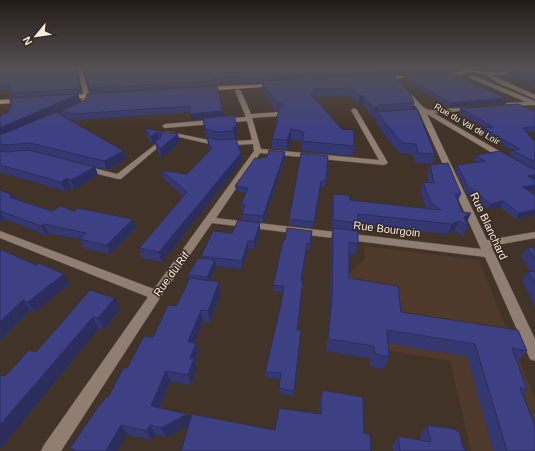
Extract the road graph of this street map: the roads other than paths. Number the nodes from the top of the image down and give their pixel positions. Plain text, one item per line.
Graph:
1 (85, 88) edge
2 (235, 88) edge
3 (278, 88) edge
4 (402, 88) edge
5 (498, 88) edge
6 (514, 88) edge
7 (238, 91) junction
8 (104, 97) edge
9 (535, 97) edge
10 (85, 99) junction
11 (59, 100) edge
12 (0, 102) edge
13 (535, 103) edge
14 (0, 106) edge
15 (497, 106) edge
16 (482, 108) edge
17 (354, 110) dead end
18 (67, 111) edge
19 (422, 112) junction
20 (279, 114) edge
21 (249, 117) junction
22 (160, 143) edge
23 (257, 146) junction
24 (515, 163) edge
25 (79, 167) edge
26 (211, 220) junction
27 (0, 234) edge
28 (535, 235) edge
29 (487, 249) junction
30 (156, 295) junction
31 (535, 354) edge
32 (50, 451) edge

1 - 10 street
2 - 7 main road
3 - 7 main road
4 - 19 street, Rue du Val de Loir
5 - 13 street
6 - 9 street
7 - 21 street
8 - 10 main road
10 - 11 main road
10 - 18 street
12 - 14 main road
13 - 15 street
16 - 19 street
17 - 23 street
19 - 24 street, Rue du Val de Loir
19 - 29 street, Rue Blanchard
20 - 21 street
21 - 23 street
21 - 23 street
22 - 25 street
23 - 26 street, Rue du Rif
26 - 29 street, Rue Bourgoin
26 - 30 street, Rue du Rif
27 - 30 street
28 - 29 street, Rue Bourgoin
29 - 31 street, Rue Blanchard
30 - 32 street, Rue du Rif

